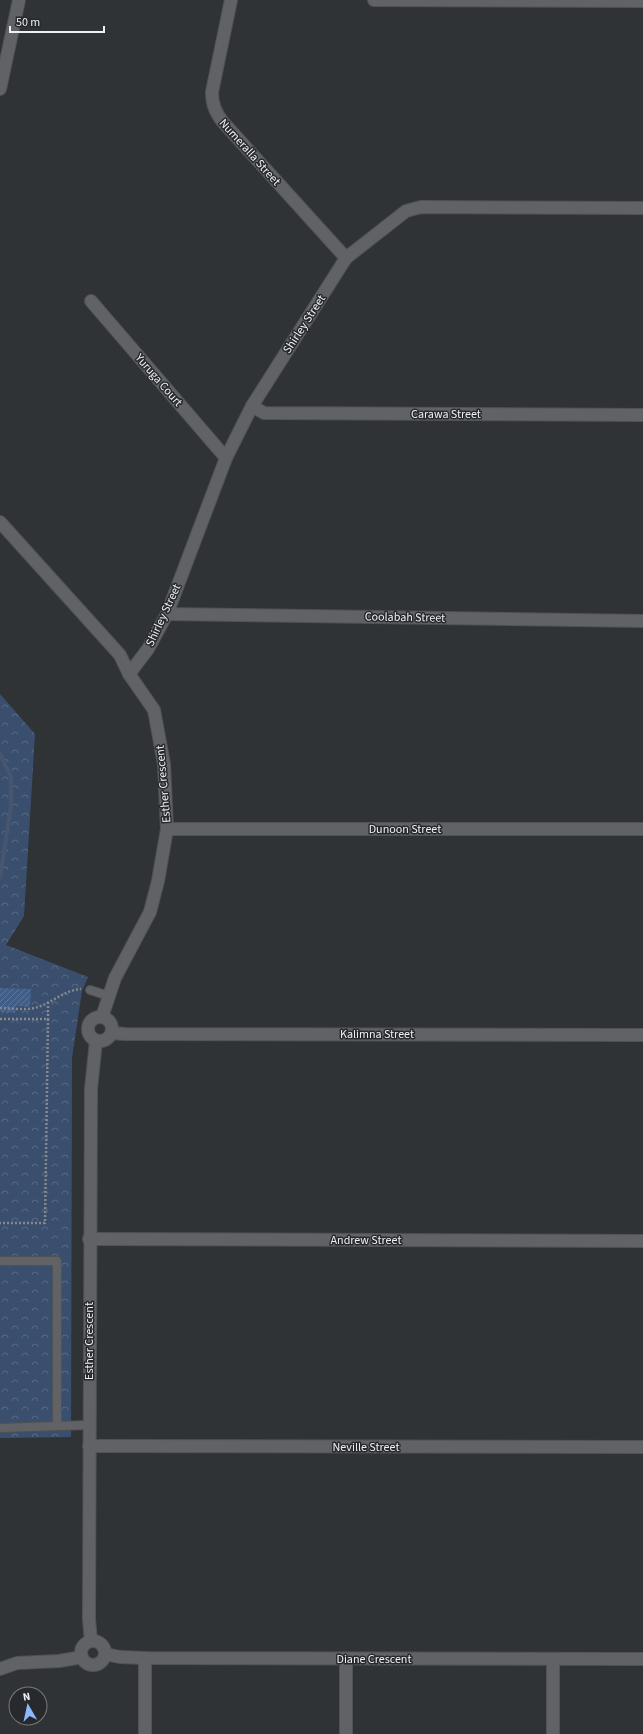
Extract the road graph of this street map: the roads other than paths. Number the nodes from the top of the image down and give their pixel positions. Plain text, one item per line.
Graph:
1 (19, 0) edge
2 (231, 0) edge
3 (374, 0) edge
4 (643, 1) edge
5 (0, 90) edge
6 (643, 208) edge
7 (346, 258) junction
8 (91, 301) dead end
9 (252, 406) junction
10 (643, 415) edge
11 (226, 458) junction
12 (0, 522) edge
13 (166, 614) junction
14 (643, 621) edge
15 (130, 674) junction
16 (167, 829) junction
17 (643, 829) edge
18 (90, 990) road end
19 (109, 996) junction
20 (102, 1017) junction
21 (112, 1033) junction
22 (643, 1035) edge
23 (96, 1041) junction
24 (89, 1239) junction
25 (643, 1241) edge
26 (0, 1261) edge
27 (89, 1425) junction
28 (57, 1426) junction
29 (0, 1428) edge
30 (89, 1446) junction
31 (643, 1448) edge
32 (91, 1641) junction
33 (105, 1654) junction
34 (82, 1657) junction
35 (145, 1658) junction
36 (346, 1659) junction
37 (553, 1659) junction
38 (643, 1660) edge
39 (0, 1669) edge
40 (145, 1734) edge
41 (346, 1734) edge
42 (553, 1734) edge

1 - 5 street
2 - 7 street, Numeralla Street
3 - 4 street
6 - 7 street, Shirley Street
7 - 9 street, Shirley Street
8 - 11 street, Yuruga Court
9 - 10 street, Carawa Street
9 - 11 street, Shirley Street
11 - 13 street, Shirley Street
12 - 15 street, Esther Crescent
13 - 14 street, Coolabah Street
13 - 15 street, Shirley Street
15 - 16 street, Esther Crescent
16 - 17 street, Dunoon Street
16 - 19 street, Esther Crescent
18 - 19 lane
19 - 20 street, Esther Crescent
20 - 21 street
20 - 23 street
21 - 22 street, Kalimna Street
21 - 23 street
23 - 24 street, Esther Crescent
24 - 25 street, Andrew Street
24 - 27 street, Esther Crescent
26 - 28 lane
27 - 28 lane
27 - 30 street, Esther Crescent
28 - 29 lane
30 - 31 street, Neville Street
30 - 32 street, Esther Crescent
32 - 33 street
32 - 34 street
33 - 34 street
33 - 35 street, Diane Crescent
34 - 39 street
35 - 36 street, Diane Crescent
35 - 40 street
36 - 37 street, Diane Crescent
36 - 41 street
37 - 38 street, Diane Crescent
37 - 42 street

